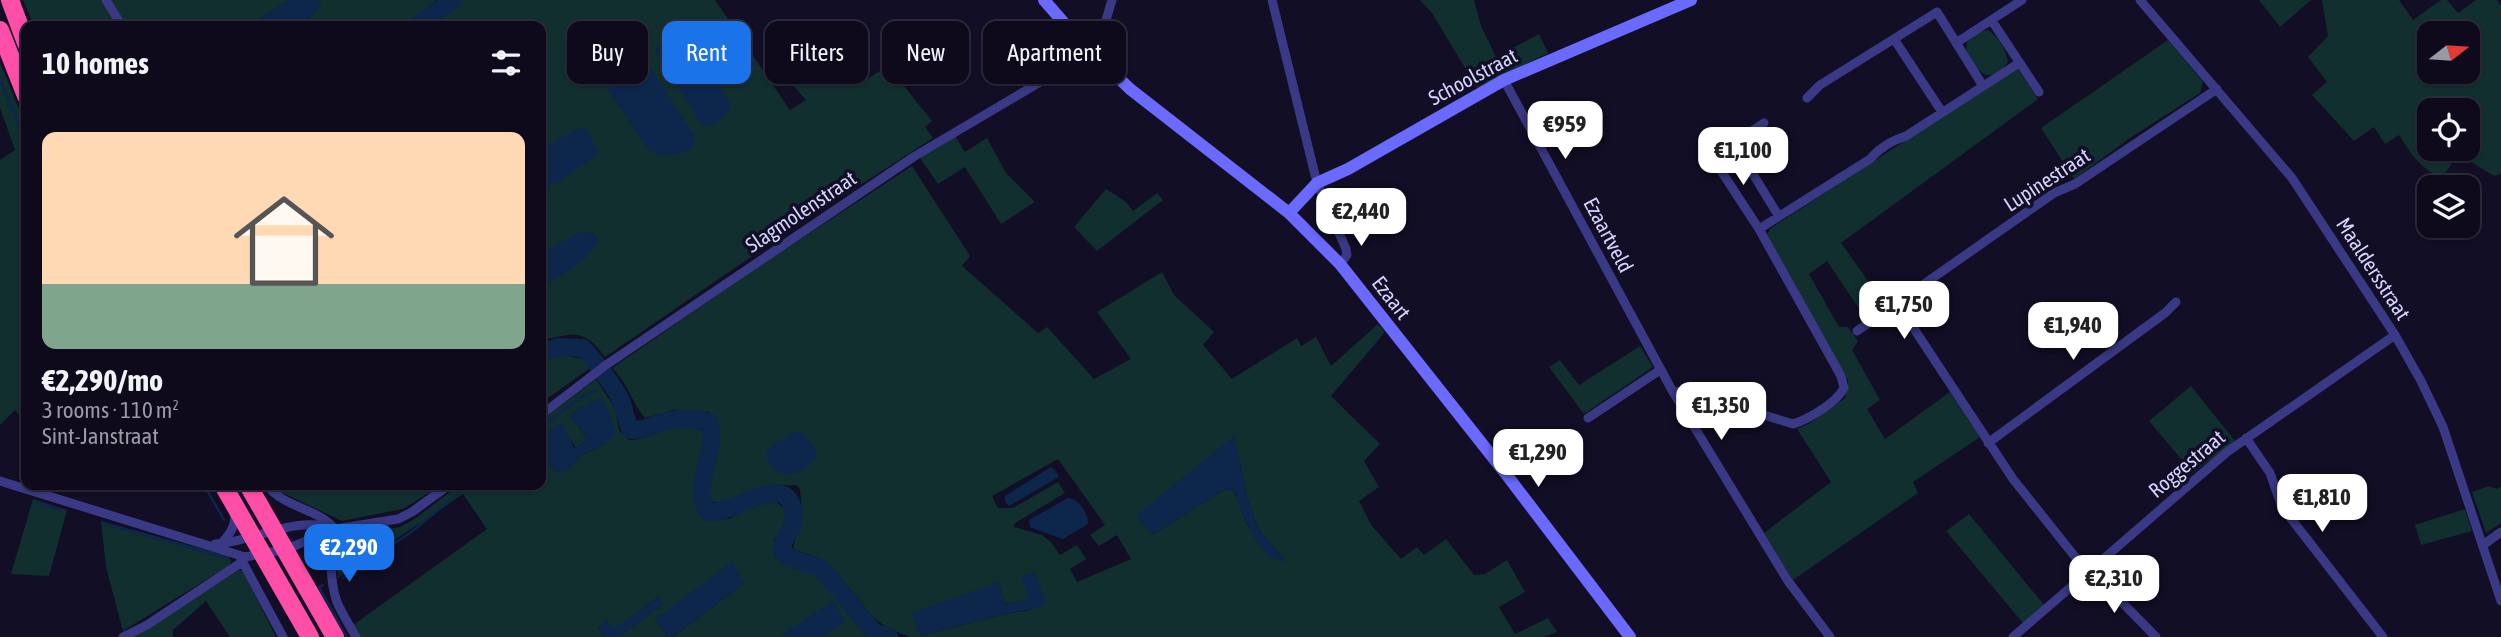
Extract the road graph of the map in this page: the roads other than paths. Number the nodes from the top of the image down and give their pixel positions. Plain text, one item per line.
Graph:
1 (10, 0) edge
2 (106, 0) edge
3 (1044, 0) edge
4 (1112, 0) edge
5 (1272, 0) edge
6 (1691, 0) edge
7 (2022, 0) edge
8 (2140, 0) edge
9 (119, 21) edge
10 (1063, 21) edge
11 (1106, 21) edge
12 (1992, 21) junction
13 (0, 30) edge
14 (21, 30) edge
15 (1894, 39) junction
16 (1956, 43) junction
17 (2019, 63) junction
18 (1504, 80) junction
19 (21, 83) edge
20 (1037, 84) edge
21 (1125, 84) edge
22 (1983, 86) junction
23 (2217, 89) junction
24 (2039, 92) dead end
25 (1807, 98) dead end
26 (1942, 112) junction
27 (1764, 123) dead end
28 (1734, 143) junction
29 (1317, 183) junction
30 (1289, 213) junction
31 (1778, 215) junction
32 (1759, 229) junction
33 (1340, 264) junction
34 (2176, 302) dead end
35 (1897, 303) junction
36 (1857, 331) dead end
37 (2395, 335) junction
38 (1661, 370) junction
39 (1673, 392) junction
40 (546, 411) edge
41 (1588, 418) dead end
42 (2246, 438) junction
43 (1988, 443) junction
44 (0, 481) edge
45 (21, 487) edge
46 (30, 490) edge
47 (226, 490) edge
48 (251, 490) edge
49 (271, 490) edge
50 (442, 490) edge
51 (233, 502) junction
52 (335, 529) junction
53 (2501, 531) edge
54 (274, 532) junction
55 (254, 538) junction
56 (232, 542) junction
57 (210, 544) junction
58 (221, 544) junction
59 (2483, 545) junction
60 (286, 549) junction
61 (264, 554) junction
62 (241, 559) junction
63 (2088, 573) junction
64 (2501, 601) edge
65 (123, 637) edge
66 (283, 637) edge
67 (310, 637) edge
68 (335, 637) edge
69 (356, 637) edge
70 (1630, 637) edge
71 (1830, 637) edge
72 (2013, 637) edge
73 (2156, 637) edge
74 (2383, 637) edge

1 - 14 highway
2 - 9 street
3 - 10 main road, Ezaart
4 - 11 street
5 - 29 street
6 - 18 main road, Schoolstraat
7 - 12 street
8 - 23 street, Maaldersstraat
12 - 16 street
12 - 17 street
13 - 19 highway
15 - 16 street
15 - 25 street
15 - 26 street
16 - 22 street
17 - 22 street
17 - 24 street
18 - 29 main road, Schoolstraat
18 - 38 street, Ezaartveld
20 - 40 street, Slagmolenstraat
21 - 30 main road, Ezaart
22 - 26 street
23 - 35 street, Lupinestraat
23 - 37 street, Maaldersstraat
26 - 31 street
27 - 28 street
28 - 31 street
28 - 32 street
29 - 30 main road, Schoolstraat
29 - 33 street
30 - 33 main road, Ezaart
31 - 32 street
32 - 39 street
33 - 70 main road, Ezaart
34 - 43 street
35 - 36 street, Lupinestraat
35 - 43 street
37 - 42 street, Roggestraat
37 - 59 street, Maaldersstraat
38 - 39 street, Ezaartveld
38 - 41 street
39 - 71 street, Ezaartveld
42 - 63 street, Roggestraat
42 - 74 street
43 - 63 street
44 - 45 street
46 - 57 street
47 - 51 highway
48 - 54 highway
49 - 52 street
50 - 52 street
51 - 55 highway
51 - 58 street
52 - 54 street
52 - 60 street
52 - 69 street
53 - 59 street
54 - 55 street
54 - 60 highway
55 - 56 street
55 - 61 highway
56 - 58 street
56 - 62 street
57 - 58 street
57 - 62 street
59 - 64 street, Maaldersstraat
60 - 61 street
60 - 68 highway
61 - 62 street
61 - 67 highway
62 - 65 street
62 - 66 street
63 - 72 street, Roggestraat
63 - 73 street

